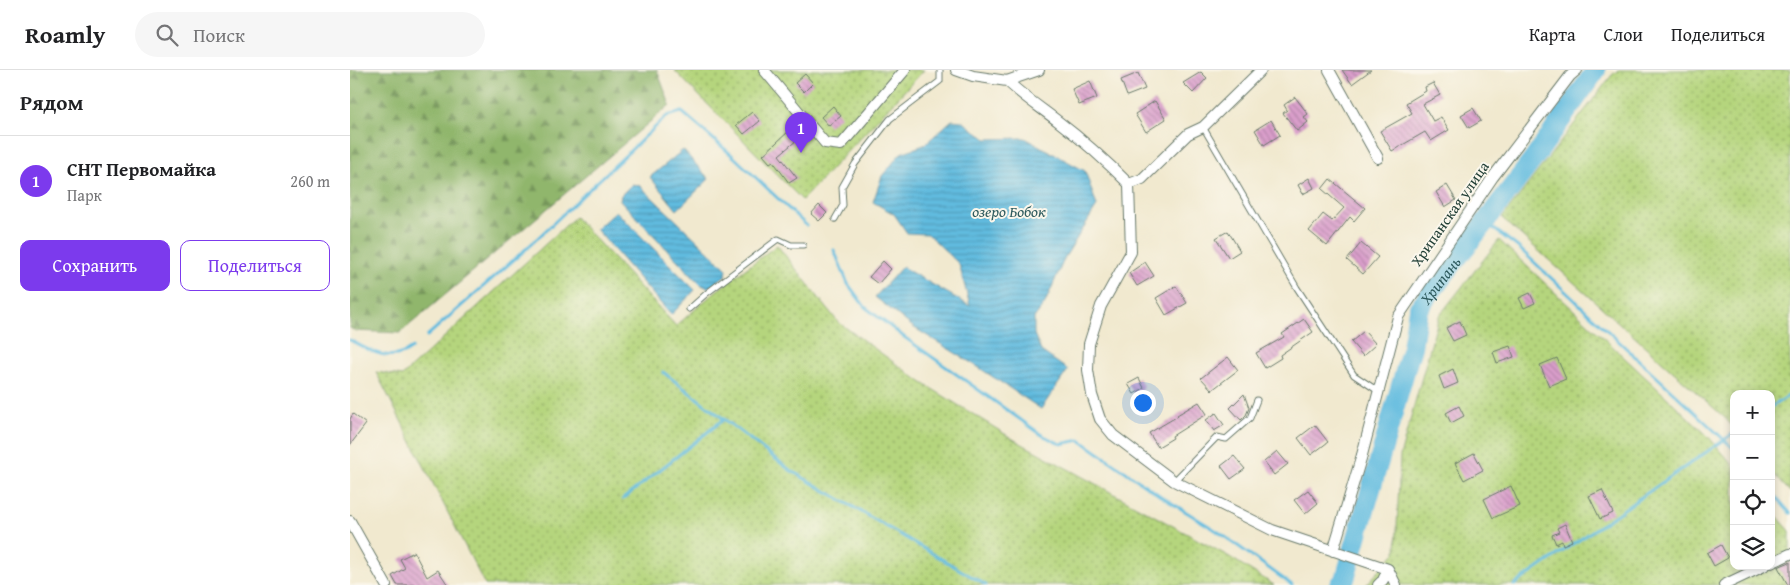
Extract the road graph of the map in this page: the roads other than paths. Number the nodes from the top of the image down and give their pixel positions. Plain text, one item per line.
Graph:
1 (764, 70) edge
2 (905, 70) edge
3 (940, 70) edge
4 (956, 70) edge
5 (1039, 70) edge
6 (1261, 70) edge
7 (1329, 70) edge
8 (1577, 70) edge
9 (1007, 81) junction
10 (1203, 128) junction
11 (1378, 158) dead end
12 (1129, 184) junction
13 (835, 219) dead end
14 (803, 245) dead end
15 (689, 309) dead end
16 (1378, 391) junction
17 (1257, 400) dead end
18 (1174, 481) junction
19 (350, 521) edge
20 (1333, 551) junction
21 (1790, 554) edge
22 (1775, 561) edge
23 (1388, 569) junction
24 (1756, 570) edge
25 (386, 585) edge
26 (1378, 585) edge
27 (1396, 585) edge
28 (1724, 585) edge

1 - 2 street
3 - 13 lane
4 - 9 street
5 - 9 street
6 - 10 street
7 - 11 street
8 - 16 street, Хрипанская улица
9 - 12 street
10 - 12 street
10 - 16 lane
12 - 18 street
14 - 15 lane
16 - 20 street, Хрипанская улица
17 - 18 lane
18 - 20 street
19 - 25 street
20 - 23 street
21 - 22 street
23 - 26 street
23 - 27 street
24 - 28 street

